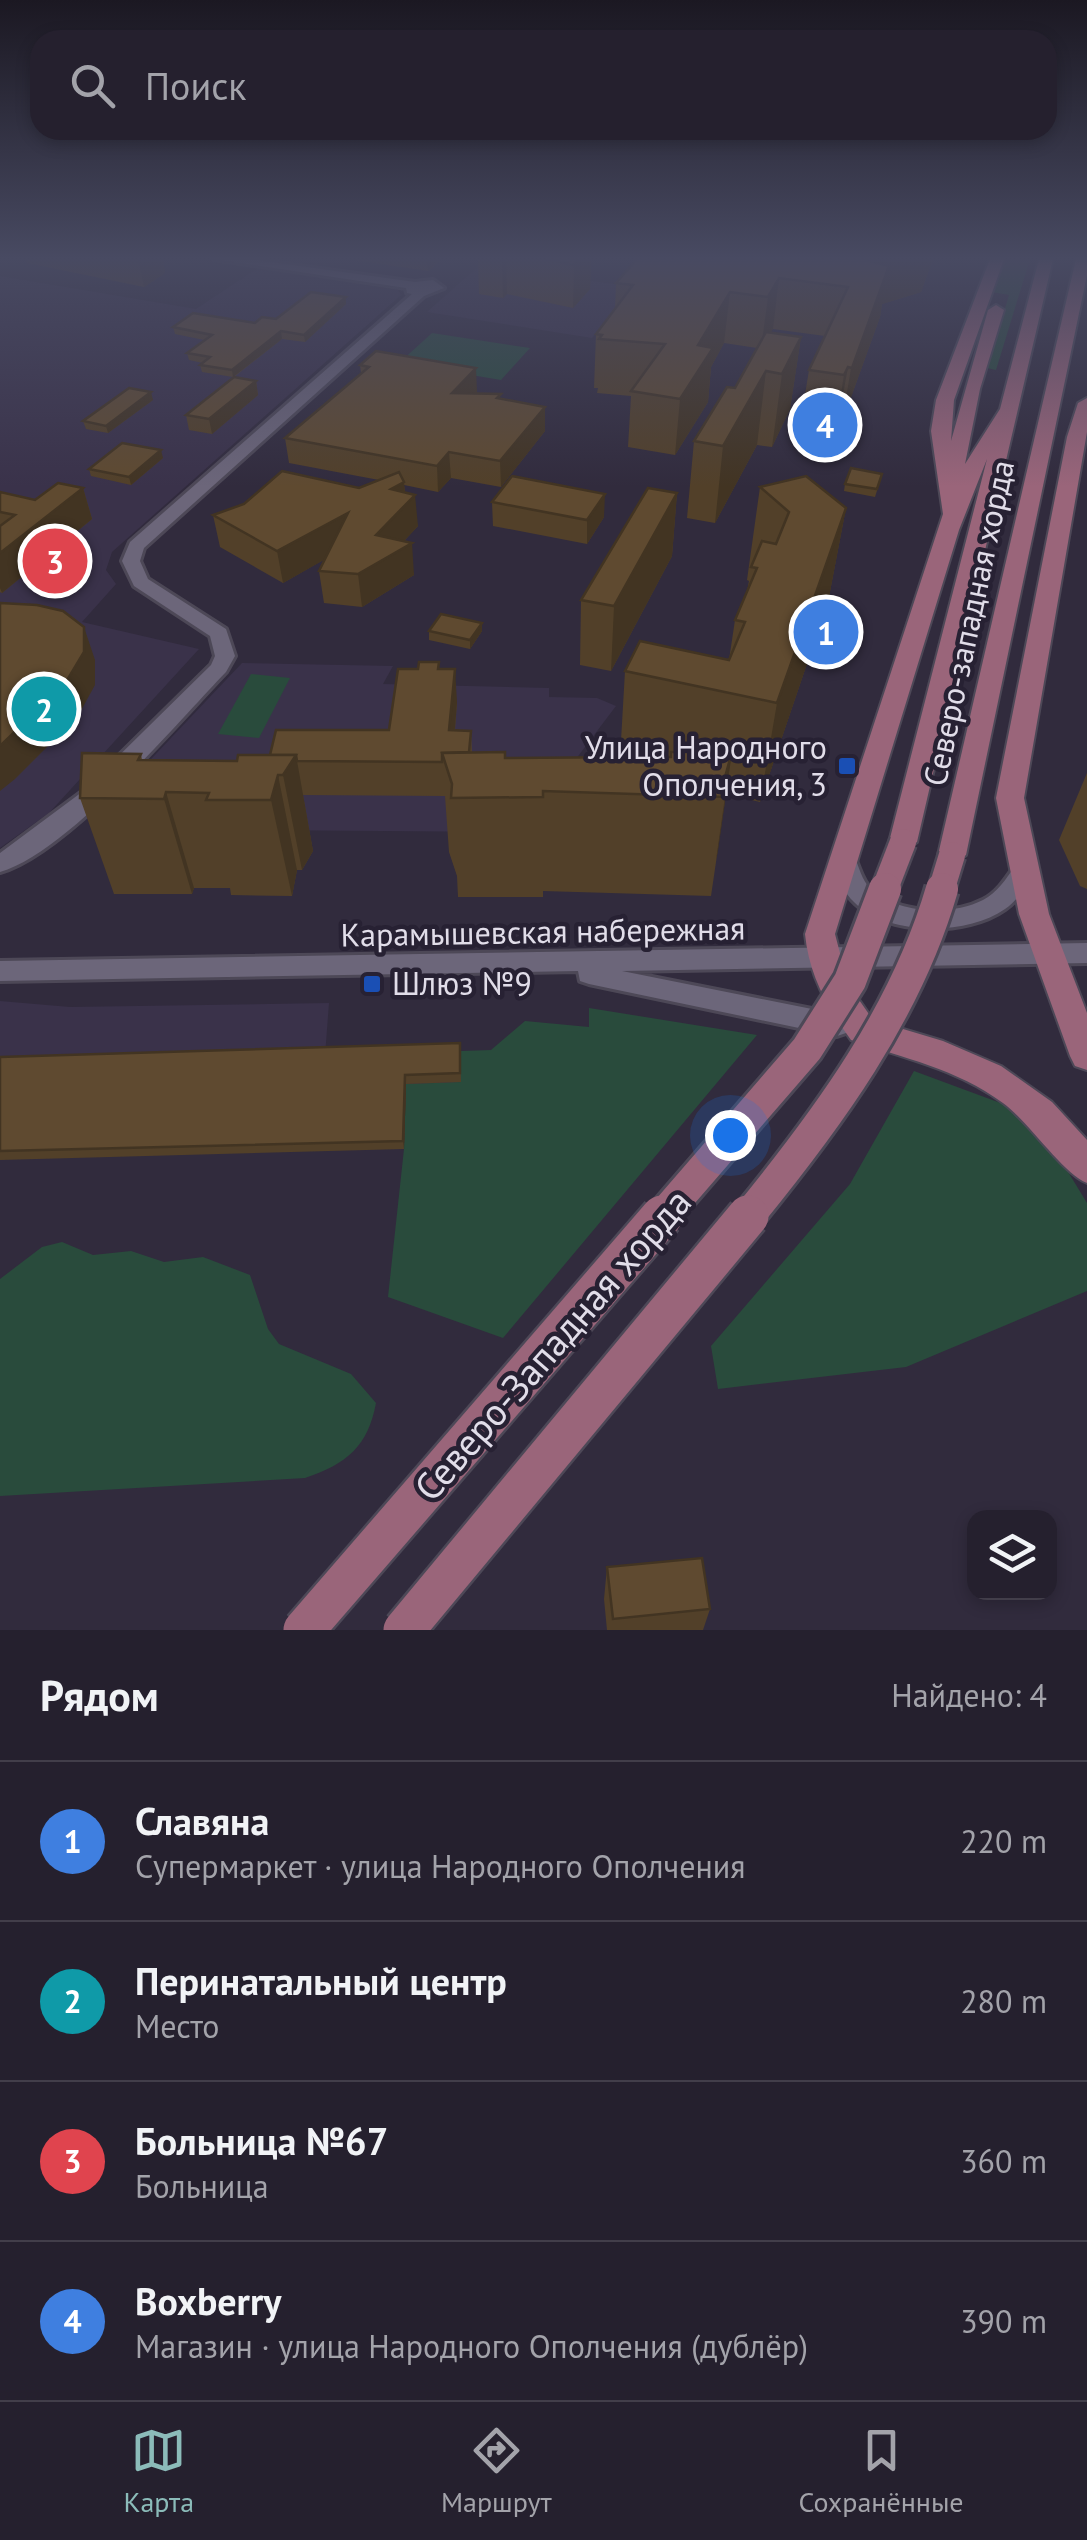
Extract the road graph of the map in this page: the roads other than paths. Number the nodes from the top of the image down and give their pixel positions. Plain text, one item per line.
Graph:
1 (367, 335) edge
2 (969, 335) edge
3 (988, 335) edge
4 (1027, 335) edge
5 (1066, 335) edge
6 (1087, 403) edge
7 (1050, 405) junction
8 (1007, 412) junction
9 (1064, 502) junction
10 (951, 512) junction
11 (903, 842) joint
12 (952, 855) joint
13 (845, 861) junction
14 (0, 864) edge
15 (1023, 872) junction
16 (1087, 953) edge
17 (1048, 954) junction
18 (822, 958) junction
19 (526, 966) junction
20 (0, 972) edge
21 (862, 1030) junction
22 (1087, 1056) edge
23 (1087, 1167) edge
24 (304, 1630) edge
25 (404, 1630) edge

1 - 14 street
2 - 10 main road
3 - 10 main road
4 - 8 main road, Северо-западная хорда
5 - 7 main road, Северо-западная хорда
6 - 9 main road
7 - 9 main road
7 - 12 main road, Северо-западная хорда
8 - 10 main road
8 - 11 main road, Северо-западная хорда
9 - 15 main road
10 - 13 main road
11 - 24 main road, Северо-Западная хорда, bridge
12 - 25 main road, Северо-Западная хорда, bridge
13 - 15 street
13 - 18 main road
15 - 17 main road
16 - 17 street, Карамышевская набережная
17 - 18 street, Карамышевская набережная
17 - 22 main road
18 - 19 street, Карамышевская набережная
18 - 21 main road
19 - 20 street, Карамышевская набережная
19 - 21 street
21 - 23 main road

